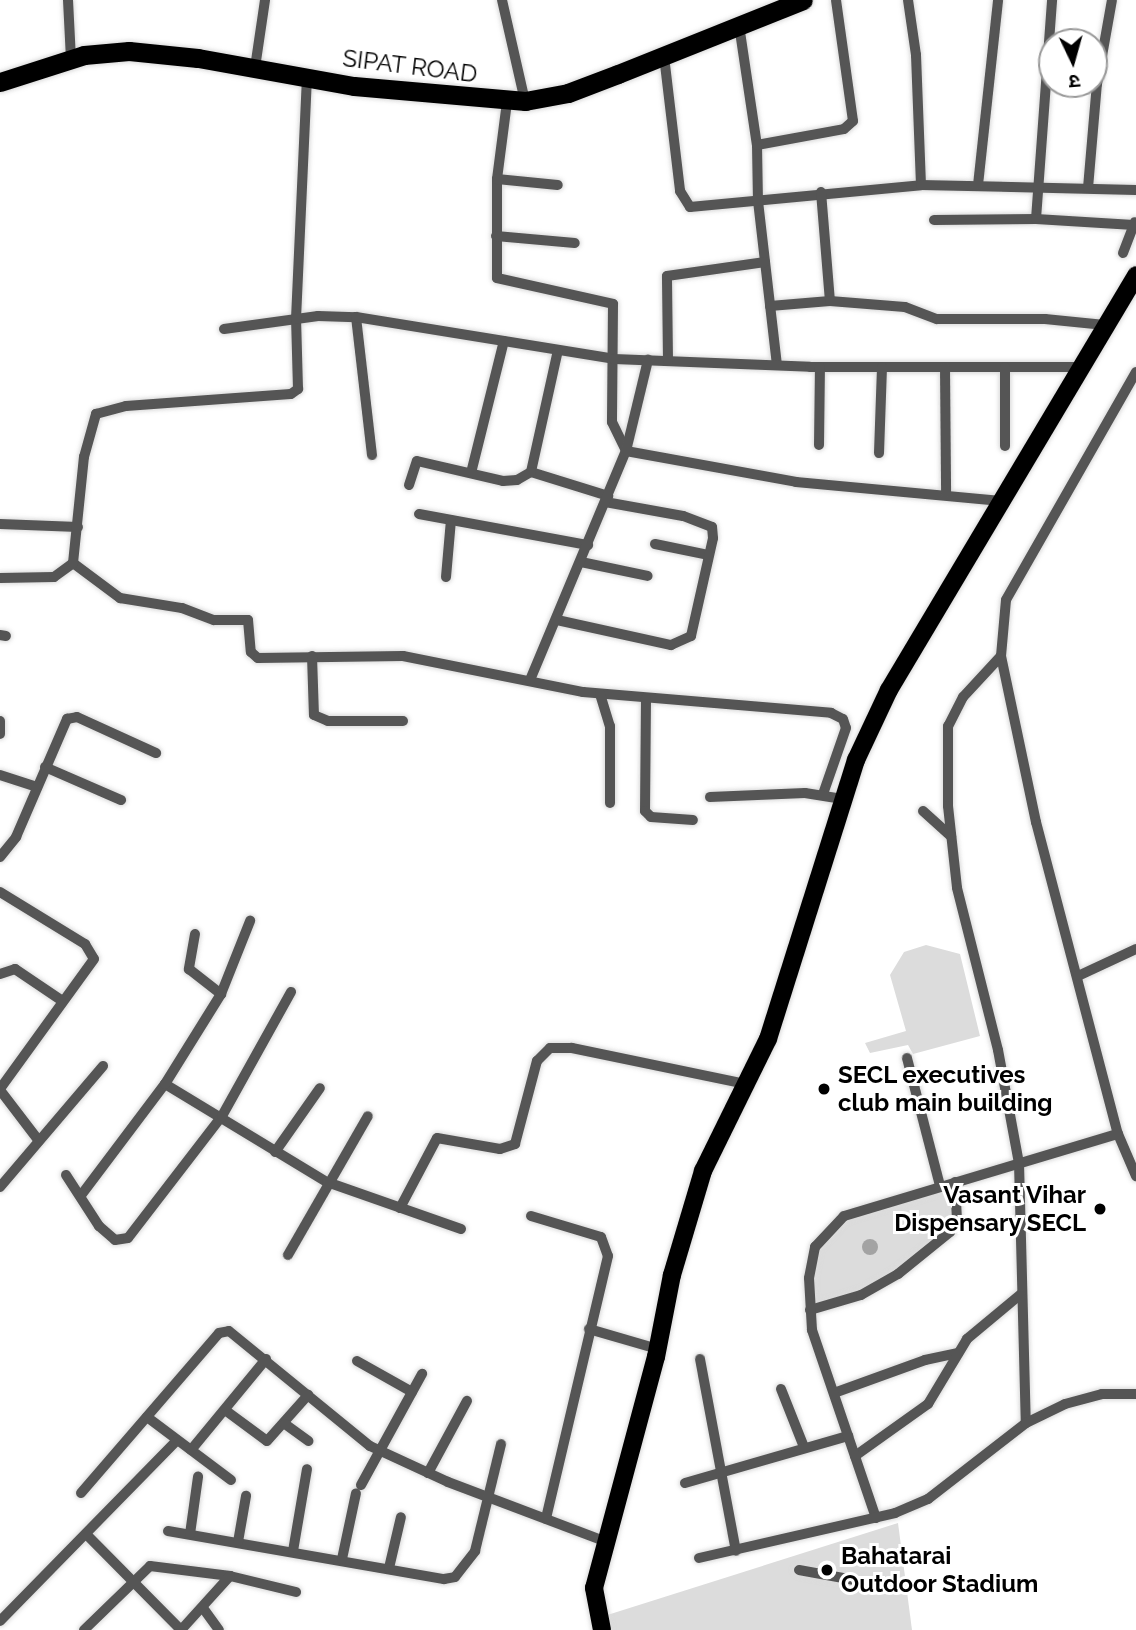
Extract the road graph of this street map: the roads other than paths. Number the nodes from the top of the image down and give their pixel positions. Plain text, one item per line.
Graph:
1 (68, 0) edge
2 (265, 0) edge
3 (502, 0) edge
4 (803, 0) edge
5 (835, 0) edge
6 (908, 0) edge
7 (998, 0) edge
8 (1052, 0) edge
9 (1112, 0) edge
10 (781, 3) edge
11 (739, 25) junction
12 (70, 54) junction
13 (664, 56) junction
14 (256, 61) junction
15 (0, 73) edge
16 (307, 73) junction
17 (0, 82) edge
18 (519, 99) junction
19 (757, 145) junction
20 (497, 179) junction
21 (558, 185) dead end
22 (921, 185) junction
23 (978, 185) junction
24 (1038, 185) junction
25 (1088, 188) junction
26 (1136, 190) edge
27 (821, 192) junction
28 (758, 201) junction
29 (1036, 219) junction
30 (934, 220) dead end
31 (1135, 222) edge
32 (496, 236) junction
33 (575, 243) dead end
34 (1123, 253) dead end
35 (765, 262) junction
36 (1136, 275) edge
37 (830, 301) junction
38 (770, 306) junction
39 (356, 317) junction
40 (296, 319) junction
41 (1105, 325) junction
42 (223, 329) dead end
43 (504, 341) junction
44 (558, 350) junction
45 (614, 359) junction
46 (648, 360) junction
47 (668, 361) junction
48 (777, 365) junction
49 (820, 367) junction
50 (882, 367) junction
51 (945, 367) junction
52 (1005, 367) junction
53 (1083, 367) junction
54 (1136, 372) edge
55 (819, 445) dead end
56 (1004, 446) dead end
57 (626, 451) junction
58 (879, 453) dead end
59 (372, 455) dead end
60 (531, 472) junction
61 (471, 473) junction
62 (409, 485) dead end
63 (946, 493) junction
64 (606, 499) junction
65 (1002, 501) junction
66 (419, 514) dead end
67 (452, 520) junction
68 (0, 524) edge
69 (78, 527) junction
70 (655, 544) dead end
71 (588, 545) junction
72 (708, 555) junction
73 (581, 562) junction
74 (73, 563) junction
75 (648, 576) dead end
76 (0, 578) edge
77 (446, 578) dead end
78 (557, 620) junction
79 (312, 656) junction
80 (1001, 656) junction
81 (981, 659) dead end
82 (530, 680) junction
83 (600, 694) junction
84 (646, 698) junction
85 (0, 721) edge
86 (403, 721) dead end
87 (0, 734) edge
88 (156, 753) dead end
89 (45, 767) junction
90 (0, 775) edge
91 (37, 787) junction
92 (823, 793) junction
93 (710, 797) dead end
94 (843, 799) junction
95 (121, 800) dead end
96 (610, 803) dead end
97 (923, 811) dead end
98 (693, 820) dead end
99 (951, 836) junction
100 (0, 857) edge
101 (0, 892) edge
102 (250, 921) dead end
103 (195, 934) dead end
104 (1136, 949) edge
105 (0, 974) edge
106 (1078, 976) junction
107 (291, 992) dead end
108 (221, 994) junction
109 (61, 1000) junction
110 (907, 1058) dead end
111 (103, 1066) dead end
112 (165, 1084) junction
113 (746, 1084) junction
114 (320, 1088) dead end
115 (0, 1089) edge
116 (222, 1116) junction
117 (368, 1116) dead end
118 (1118, 1134) junction
119 (39, 1141) junction
120 (275, 1152) junction
121 (1019, 1163) junction
122 (66, 1175) dead end
123 (1136, 1176) edge
124 (327, 1182) junction
125 (955, 1182) junction
126 (940, 1186) junction
127 (0, 1187) edge
128 (82, 1194) junction
129 (400, 1208) junction
130 (531, 1216) dead end
131 (461, 1229) dead end
132 (288, 1255) dead end
133 (1021, 1294) junction
134 (810, 1310) junction
135 (589, 1329) junction
136 (658, 1349) junction
137 (958, 1353) junction
138 (266, 1359) junction
139 (700, 1359) dead end
140 (357, 1361) dead end
141 (422, 1374) dead end
142 (781, 1389) dead end
143 (412, 1392) junction
144 (834, 1393) junction
145 (1136, 1394) edge
146 (308, 1395) junction
147 (467, 1401) dead end
148 (225, 1410) junction
149 (147, 1417) junction
150 (1026, 1423) junction
151 (285, 1424) junction
152 (848, 1436) junction
153 (177, 1440) junction
154 (308, 1441) dead end
155 (501, 1444) dead end
156 (804, 1447) junction
157 (191, 1450) junction
158 (379, 1450) junction
159 (855, 1456) junction
160 (307, 1469) dead end
161 (722, 1471) junction
162 (429, 1473) junction
163 (198, 1477) dead end
164 (231, 1479) dead end
165 (685, 1483) dead end
166 (81, 1493) dead end
167 (246, 1496) dead end
168 (488, 1497) junction
169 (401, 1517) dead end
170 (876, 1518) junction
171 (546, 1519) junction
172 (168, 1531) dead end
173 (190, 1534) junction
174 (87, 1535) junction
175 (238, 1542) junction
176 (607, 1542) junction
177 (293, 1551) junction
178 (736, 1551) junction
179 (699, 1558) dead end
180 (342, 1559) junction
181 (389, 1568) junction
182 (799, 1570) dead end
183 (230, 1576) junction
184 (854, 1580) dead end
185 (133, 1581) junction
186 (296, 1592) dead end
187 (203, 1608) junction
188 (0, 1621) edge
189 (84, 1630) edge
190 (181, 1630) edge
191 (219, 1630) edge
192 (602, 1630) edge

1 - 12 street
2 - 14 street
3 - 18 street
4 - 10 highway, SIPAT ROAD
5 - 19 street
6 - 22 street
7 - 23 street
8 - 24 street
9 - 25 street
10 - 11 highway, SIPAT ROAD
10 - 18 highway, SIPAT ROAD
11 - 13 highway, SIPAT ROAD
11 - 19 street
12 - 14 highway, SIPAT ROAD
12 - 15 highway, SIPAT ROAD
12 - 16 highway, SIPAT ROAD
12 - 17 highway, SIPAT ROAD
13 - 18 highway, SIPAT ROAD
13 - 28 street
14 - 16 highway, SIPAT ROAD
16 - 18 highway, SIPAT ROAD
16 - 40 street
18 - 20 street
19 - 28 street
20 - 21 street
20 - 32 street
22 - 23 street
22 - 27 street
23 - 24 street
24 - 25 street
24 - 29 street
25 - 26 street
27 - 28 street
27 - 37 street
28 - 35 street
29 - 30 street
29 - 31 street
31 - 34 street
32 - 33 street
32 - 45 street
35 - 38 street
35 - 47 street
36 - 41 main road
37 - 38 street
37 - 41 street
38 - 48 street
39 - 40 street
39 - 43 street
39 - 59 street
40 - 42 street
40 - 69 street
41 - 53 main road
43 - 44 street
43 - 61 street
44 - 45 street
44 - 60 street
45 - 46 street
45 - 57 street
46 - 47 street
46 - 57 street
47 - 48 street
48 - 49 street
49 - 50 street
49 - 55 street
50 - 51 street
50 - 58 street
51 - 52 street
51 - 63 street
52 - 53 street
52 - 56 street
53 - 65 main road
54 - 80 street
57 - 63 street
57 - 64 street
60 - 61 street
60 - 64 street
61 - 62 street
63 - 65 street
64 - 71 street
64 - 72 street
65 - 94 main road
66 - 67 street
67 - 71 street
67 - 77 street
68 - 69 street
69 - 74 street
70 - 72 street
71 - 73 street
72 - 78 street
73 - 75 street
73 - 78 street
74 - 76 street
74 - 79 street
78 - 82 street
79 - 82 street
79 - 86 street
80 - 81 street
80 - 99 street
80 - 106 street
82 - 83 street
83 - 84 street
83 - 96 street
84 - 92 street
84 - 98 street
85 - 87 street
88 - 89 street
89 - 91 street
89 - 95 street
90 - 91 street
91 - 100 street
92 - 93 street
92 - 94 street
94 - 113 main road
97 - 99 street
99 - 121 street
101 - 109 street
102 - 108 street
103 - 108 street
104 - 106 street
105 - 109 street
106 - 118 street
107 - 116 street
108 - 112 street
109 - 115 street
110 - 126 street
111 - 119 street
112 - 116 street
112 - 128 street
113 - 129 street
113 - 136 main road
114 - 120 street
115 - 119 street
116 - 120 street
116 - 128 street
117 - 124 street
118 - 121 street
118 - 123 street
119 - 127 street
120 - 124 street
121 - 125 street
121 - 133 street
122 - 128 street
124 - 129 street
124 - 132 street
125 - 126 street
125 - 134 street
126 - 134 street
129 - 131 street
130 - 135 street
133 - 137 street
133 - 150 street
134 - 144 street
135 - 136 street
135 - 171 street
136 - 176 main road
137 - 144 street
137 - 159 street
138 - 146 street
138 - 148 street
138 - 149 street
139 - 161 street
140 - 143 street
141 - 143 street
142 - 156 street
143 - 158 street
144 - 152 street
145 - 150 street
146 - 151 street
146 - 158 street
147 - 162 street
148 - 151 street
148 - 157 street
149 - 153 street
149 - 166 street
150 - 170 street
151 - 154 street
152 - 156 street
152 - 159 street
153 - 157 street
153 - 174 street
155 - 168 street
156 - 161 street
157 - 164 street
158 - 162 street
158 - 180 street
159 - 170 street
160 - 177 street
161 - 165 street
161 - 178 street
162 - 168 street
163 - 173 street
167 - 175 street
168 - 171 street
168 - 181 street
169 - 181 street
170 - 178 street
171 - 176 street
172 - 173 street
173 - 175 street
174 - 185 street
174 - 188 street
175 - 177 street
176 - 192 main road
177 - 180 street
178 - 179 street
180 - 181 street
182 - 184 street
183 - 185 street
183 - 186 street
183 - 187 street
185 - 189 street
185 - 190 street
187 - 190 street
187 - 191 street

